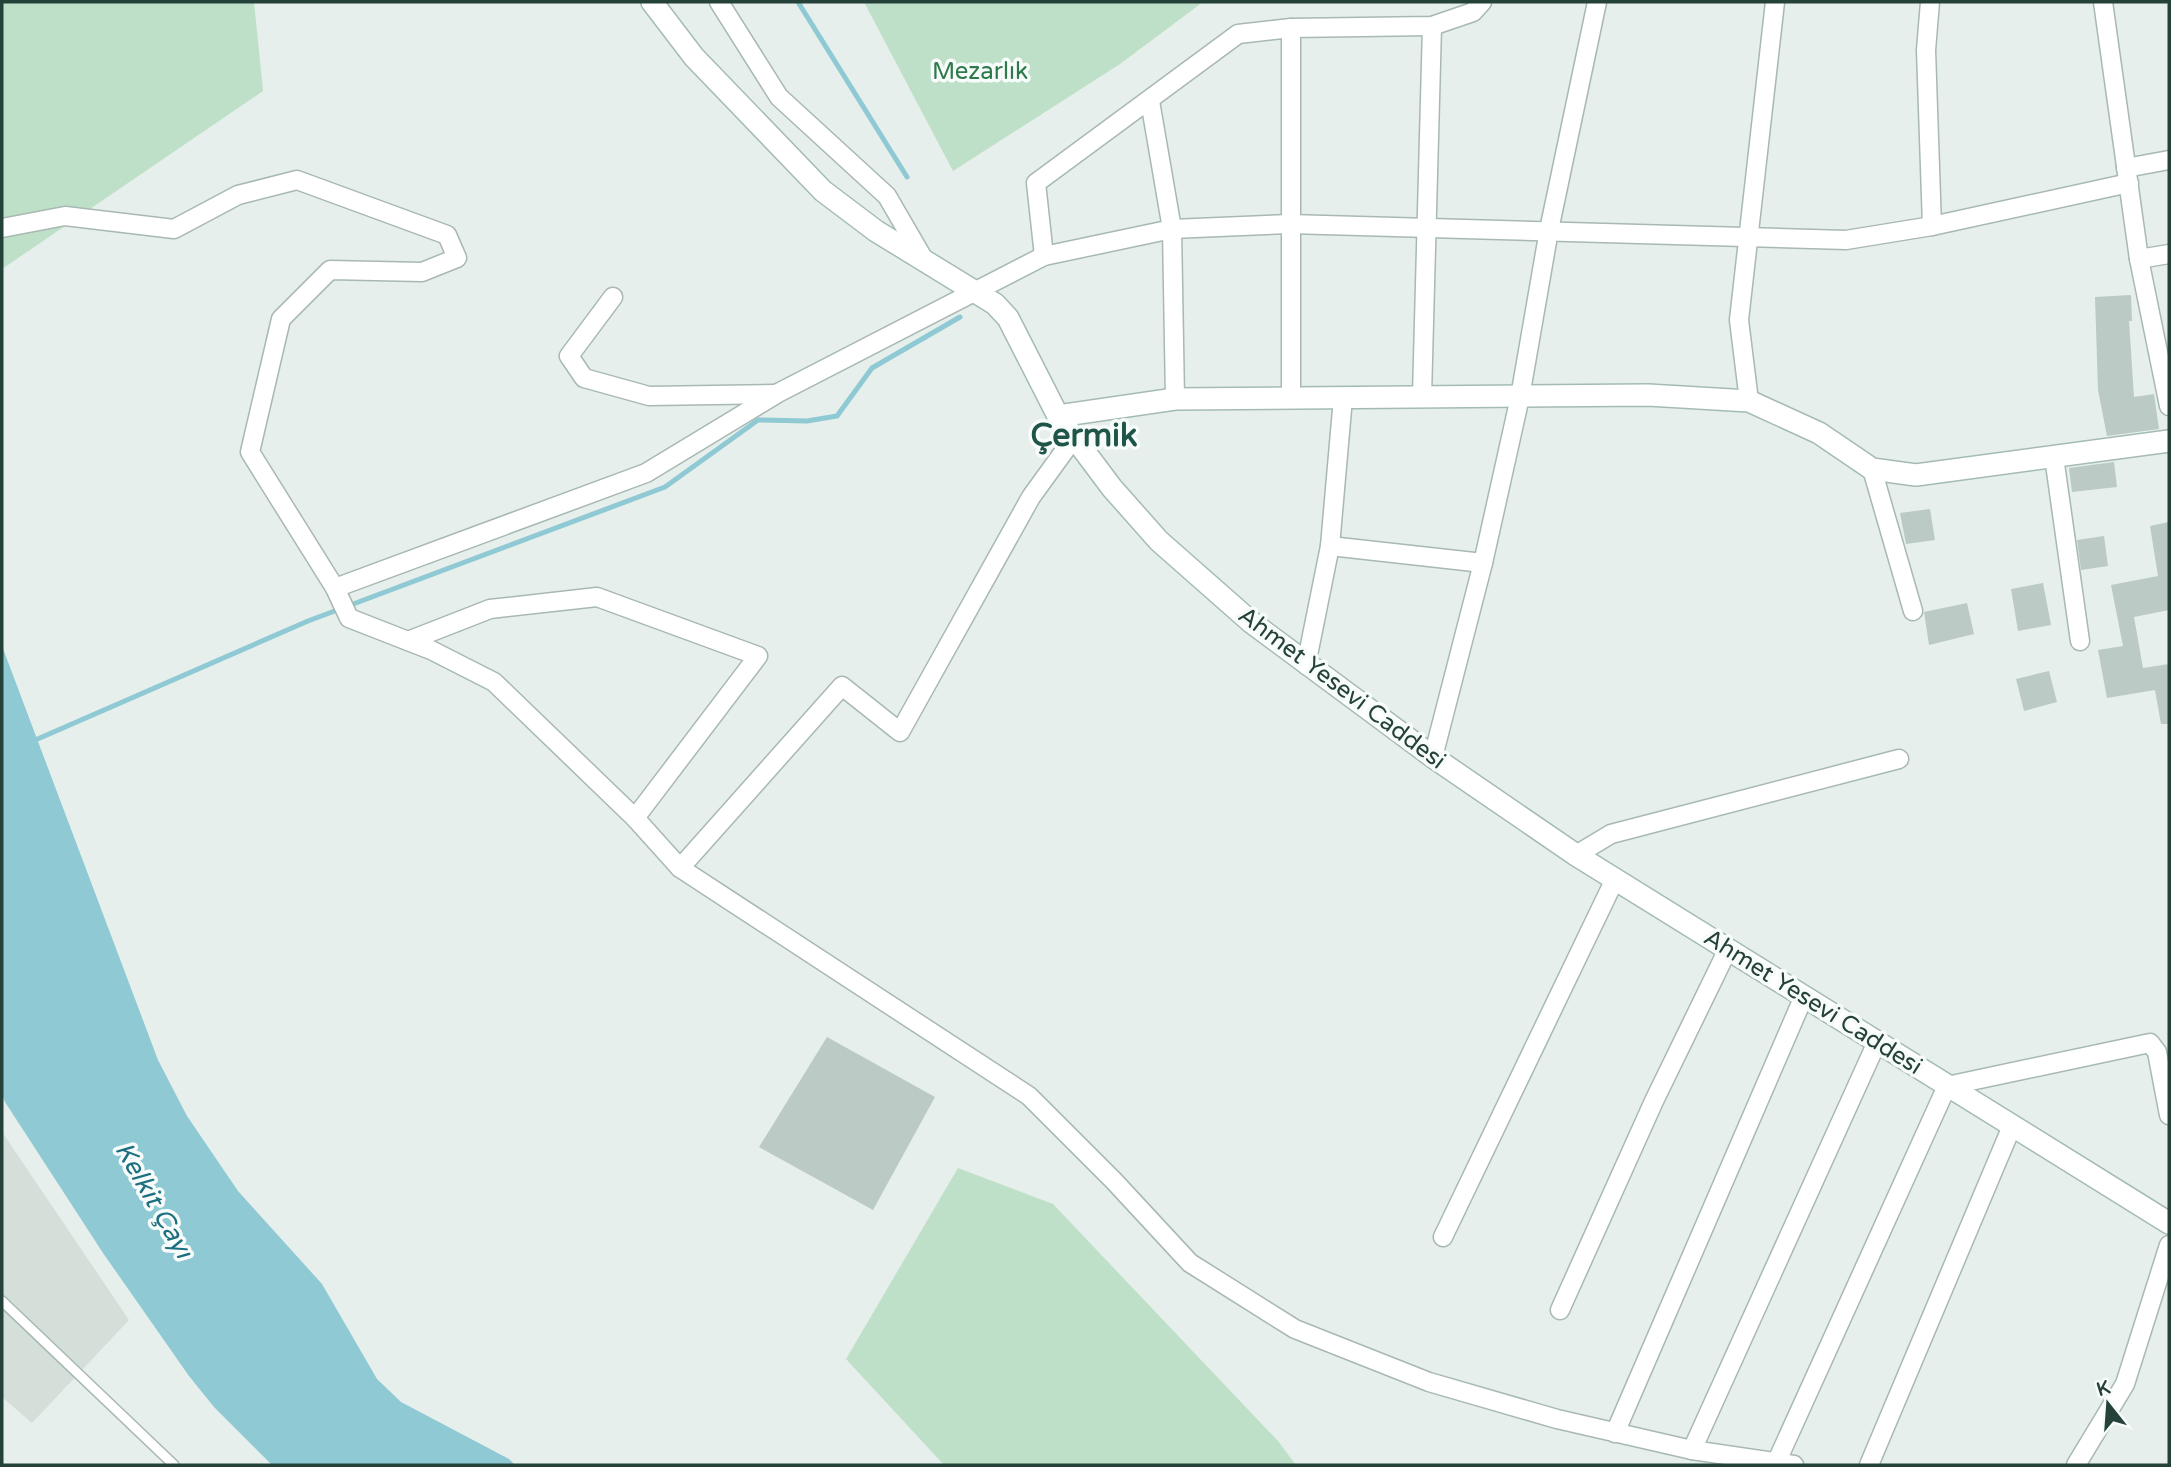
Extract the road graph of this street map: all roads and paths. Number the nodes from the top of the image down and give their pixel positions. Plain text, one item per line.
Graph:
1 (652, 2) edge
2 (719, 2) edge
3 (1597, 2) edge
4 (1775, 2) edge
5 (1930, 2) edge
6 (2103, 2) edge
7 (1475, 5) edge
8 (1432, 26) junction
9 (1291, 28) junction
10 (1150, 101) junction
11 (2169, 160) edge
12 (2127, 176) junction
13 (1289, 224) junction
14 (1429, 226) junction
15 (1932, 226) junction
16 (2, 228) edge
17 (1172, 229) junction
18 (1549, 230) junction
19 (1748, 235) junction
20 (2169, 254) edge
21 (1044, 256) junction
22 (923, 258) junction
23 (2139, 259) junction
24 (977, 291) junction
25 (613, 297) dead end
26 (778, 393) junction
27 (1422, 396) junction
28 (1520, 397) junction
29 (1291, 398) junction
30 (1343, 398) junction
31 (1175, 399) junction
32 (1749, 401) junction
33 (2169, 406) edge
34 (1058, 416) junction
35 (1073, 439) junction
36 (2169, 442) edge
37 (2054, 457) junction
38 (1872, 469) junction
39 (1330, 546) junction
40 (1483, 563) junction
41 (338, 594) junction
42 (1913, 611) dead end
43 (408, 641) junction
44 (2080, 641) dead end
45 (1306, 665) junction
46 (1433, 757) junction
47 (1899, 759) dead end
48 (635, 818) junction
49 (1576, 855) junction
50 (680, 868) junction
51 (1615, 879) junction
52 (1728, 949) junction
53 (1804, 996) junction
54 (1877, 1042) junction
55 (1947, 1086) junction
56 (2169, 1115) edge
57 (2012, 1126) junction
58 (2169, 1223) edge
59 (1443, 1237) dead end
60 (2169, 1245) edge
61 (2, 1301) edge
62 (1560, 1310) dead end
63 (1615, 1433) junction
64 (1692, 1450) junction
65 (1786, 1463) edge
66 (174, 1465) edge
67 (1869, 1465) edge
68 (2076, 1465) edge

1 - 22 street, Ahmet Yesevi Caddesi
2 - 22 street
3 - 18 street
4 - 19 street
5 - 15 street
6 - 12 street
7 - 8 street
8 - 9 street
8 - 14 street
9 - 10 street
9 - 13 street
10 - 17 street
10 - 21 street
11 - 12 street
12 - 15 street
12 - 23 street
13 - 14 street
13 - 17 street
13 - 29 street
14 - 18 street
14 - 27 street
15 - 19 street
16 - 41 street
17 - 21 street
17 - 31 street
18 - 19 street
18 - 28 street
19 - 32 street
20 - 23 street
21 - 24 street
22 - 24 street, Ahmet Yesevi Caddesi
23 - 33 street
24 - 26 street
24 - 34 street, Ahmet Yesevi Caddesi
25 - 26 street
26 - 41 street
27 - 28 street
27 - 30 street
28 - 32 street
28 - 40 street
29 - 30 street
29 - 31 street
30 - 39 street
31 - 34 street
32 - 38 street
34 - 35 street, Ahmet Yesevi Caddesi
35 - 45 street, Ahmet Yesevi Caddesi
35 - 50 street
36 - 37 street
37 - 38 street
37 - 44 street
38 - 42 street
39 - 40 street
39 - 45 street
40 - 46 street
41 - 43 street
43 - 48 street
43 - 48 street
45 - 46 street, Ahmet Yesevi Caddesi
46 - 49 street, Ahmet Yesevi Caddesi
47 - 49 street
48 - 50 street
49 - 51 street, Ahmet Yesevi Caddesi
50 - 63 street
51 - 52 street, Ahmet Yesevi Caddesi
51 - 59 street
52 - 53 street, Ahmet Yesevi Caddesi
52 - 62 street
53 - 54 street, Ahmet Yesevi Caddesi
53 - 63 street
54 - 55 street, Ahmet Yesevi Caddesi
54 - 64 street
55 - 56 street
55 - 57 street, Ahmet Yesevi Caddesi
55 - 65 street
57 - 58 street, Ahmet Yesevi Caddesi
57 - 67 street
60 - 68 street
61 - 66 lane
63 - 64 street
64 - 65 street

